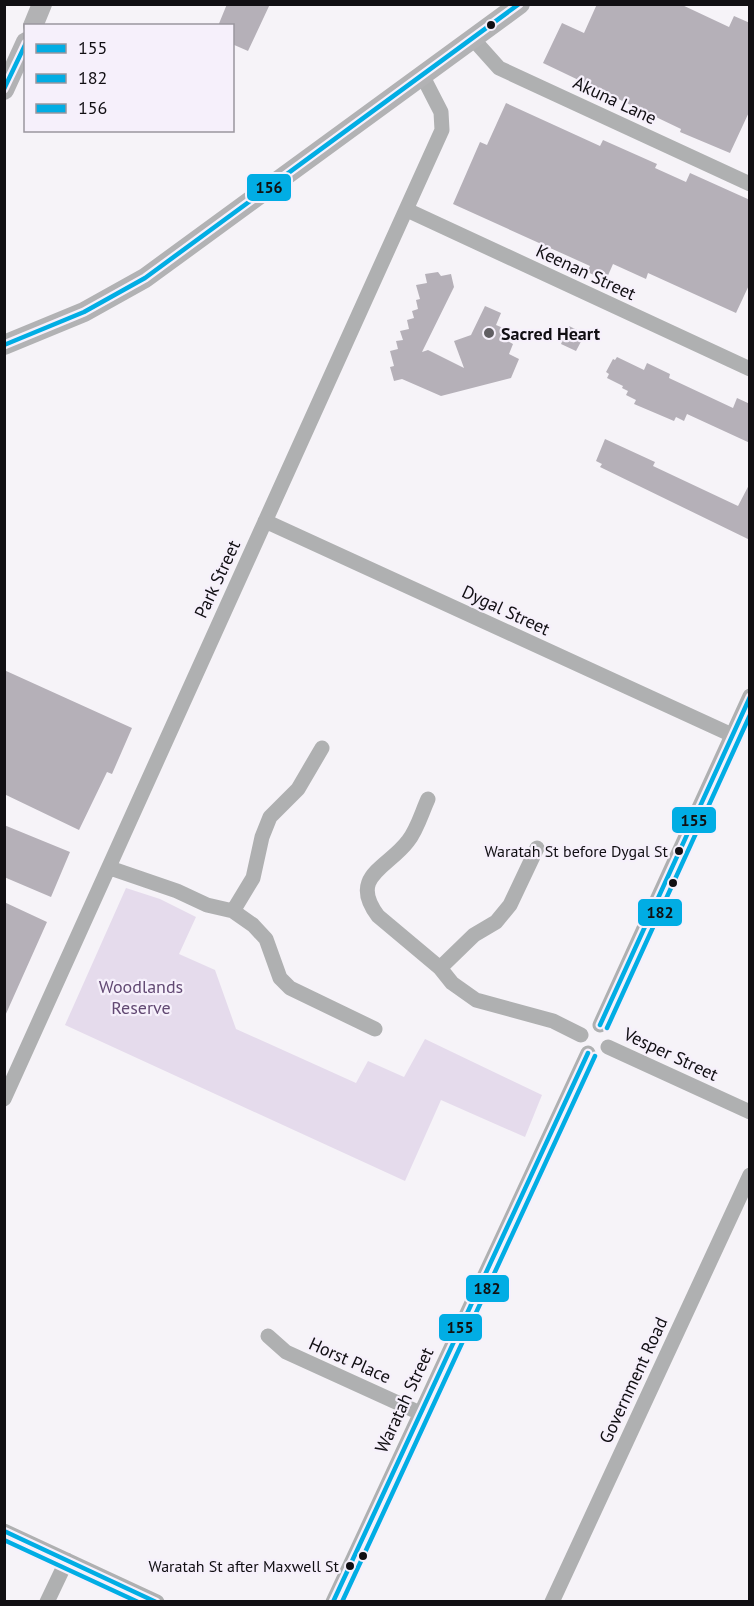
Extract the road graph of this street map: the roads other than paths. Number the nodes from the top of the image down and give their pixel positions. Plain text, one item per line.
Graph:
1 (42, 4) edge
2 (520, 4) edge
3 (34, 24) edge
4 (473, 39) junction
5 (24, 46) edge
6 (422, 75) junction
7 (4, 90) edge
8 (750, 184) edge
9 (407, 210) junction
10 (4, 345) edge
11 (750, 369) edge
12 (265, 521) junction
13 (750, 696) edge
14 (732, 735) junction
15 (322, 748) dead end
16 (428, 799) dead end
17 (537, 848) dead end
18 (110, 868) junction
19 (233, 911) junction
20 (440, 968) junction
21 (600, 1025) junction
22 (375, 1029) dead end
23 (581, 1035) junction
24 (608, 1047) junction
25 (588, 1053) junction
26 (4, 1099) edge
27 (750, 1112) edge
28 (750, 1175) edge
29 (268, 1336) dead end
30 (420, 1413) junction
31 (4, 1531) edge
32 (67, 1560) junction
33 (47, 1602) edge
34 (157, 1602) edge
35 (333, 1602) edge
36 (552, 1602) edge

1 - 3 main road
2 - 4 main road
4 - 6 main road
4 - 8 street, Akuna Lane
5 - 7 main road
6 - 9 street, Park Street
6 - 10 main road
9 - 11 street, Keenan Street
9 - 12 street, Park Street
12 - 14 street, Dygal Street
12 - 18 street, Park Street
13 - 14 street
14 - 21 street
15 - 19 street
16 - 20 street
17 - 20 street
18 - 19 street
18 - 26 street, Park Street
19 - 22 street
20 - 23 street
21 - 23 street
21 - 24 street
23 - 25 street
24 - 25 street
24 - 27 street, Vesper Street
25 - 30 street, Waratah Street
28 - 36 street, Government Road
29 - 30 street, Horst Place
30 - 35 street, Waratah Street
31 - 32 street
32 - 33 street
32 - 34 street

